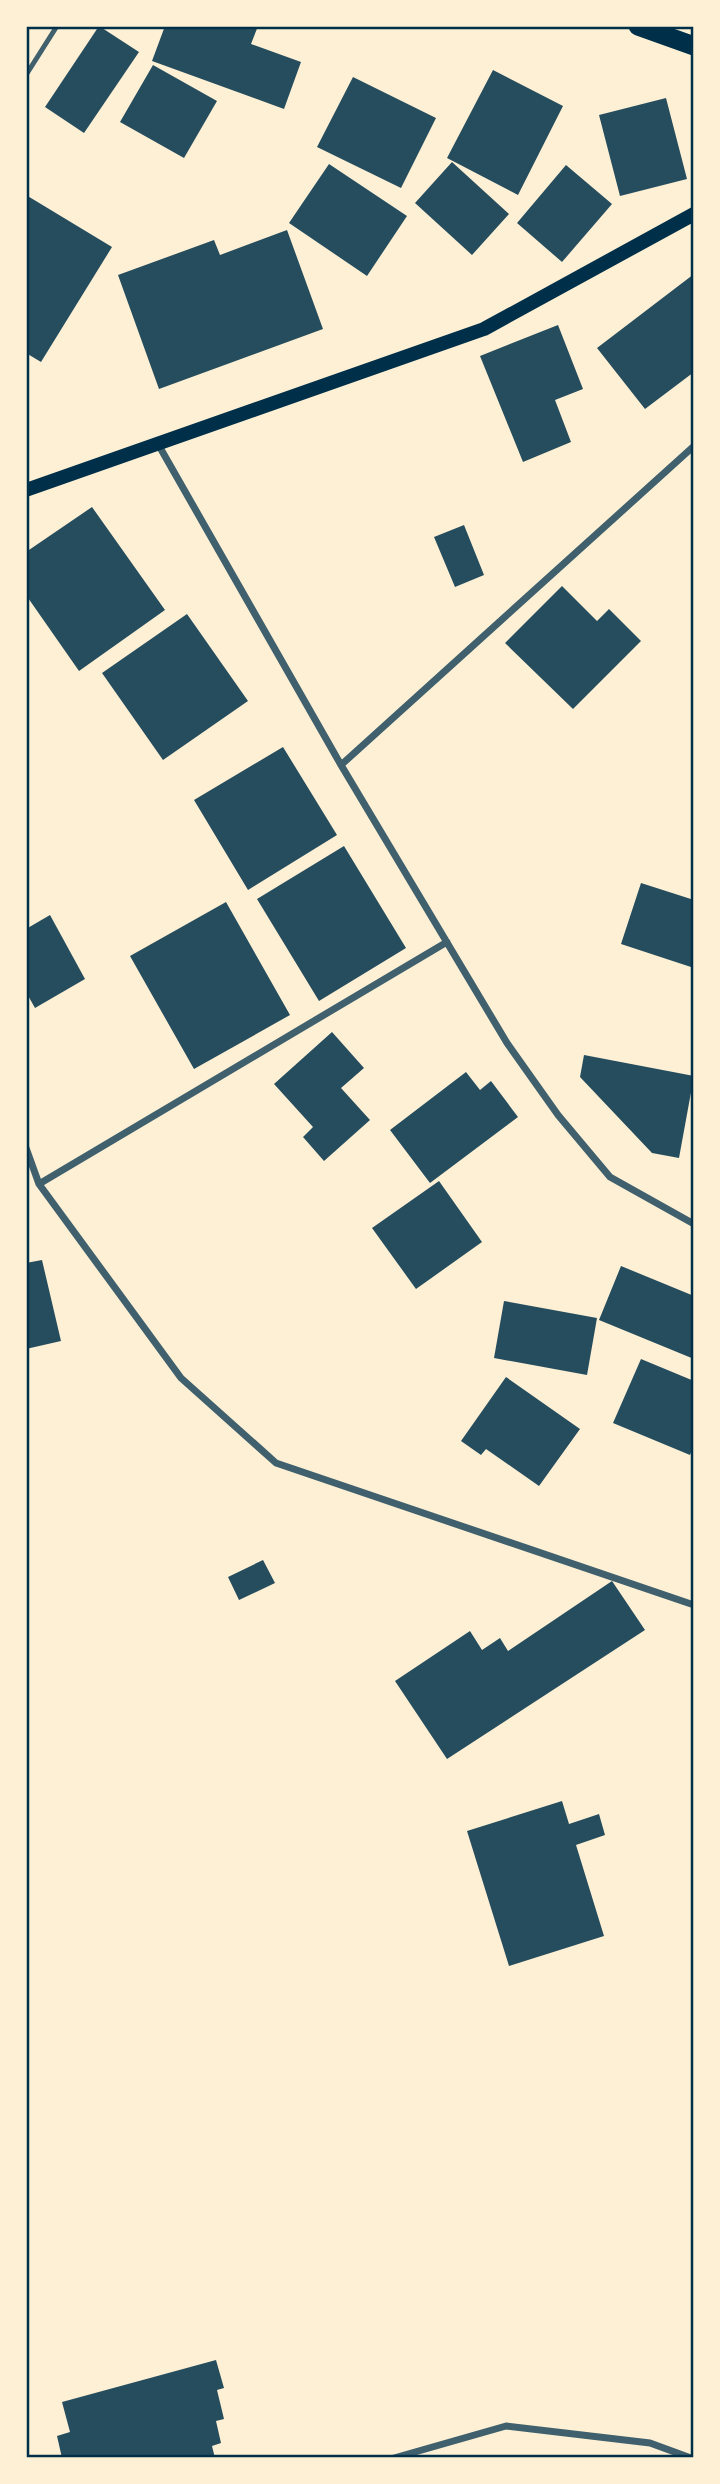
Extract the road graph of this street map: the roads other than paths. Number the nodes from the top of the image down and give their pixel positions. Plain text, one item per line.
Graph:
1 (57, 26) edge
2 (638, 26) edge
3 (694, 46) edge
4 (26, 75) edge
5 (694, 214) edge
6 (158, 444) junction
7 (694, 446) edge
8 (26, 489) edge
9 (341, 765) junction
10 (447, 942) junction
11 (26, 1148) edge
12 (39, 1184) junction
13 (694, 1224) edge
14 (694, 1605) edge
15 (394, 2458) edge
16 (691, 2458) edge

1 - 4 lane
2 - 3 highway
5 - 6 main road
6 - 8 main road
6 - 9 street
7 - 9 street
9 - 10 street
10 - 12 street
10 - 13 street
11 - 12 street
12 - 14 street
15 - 16 street

